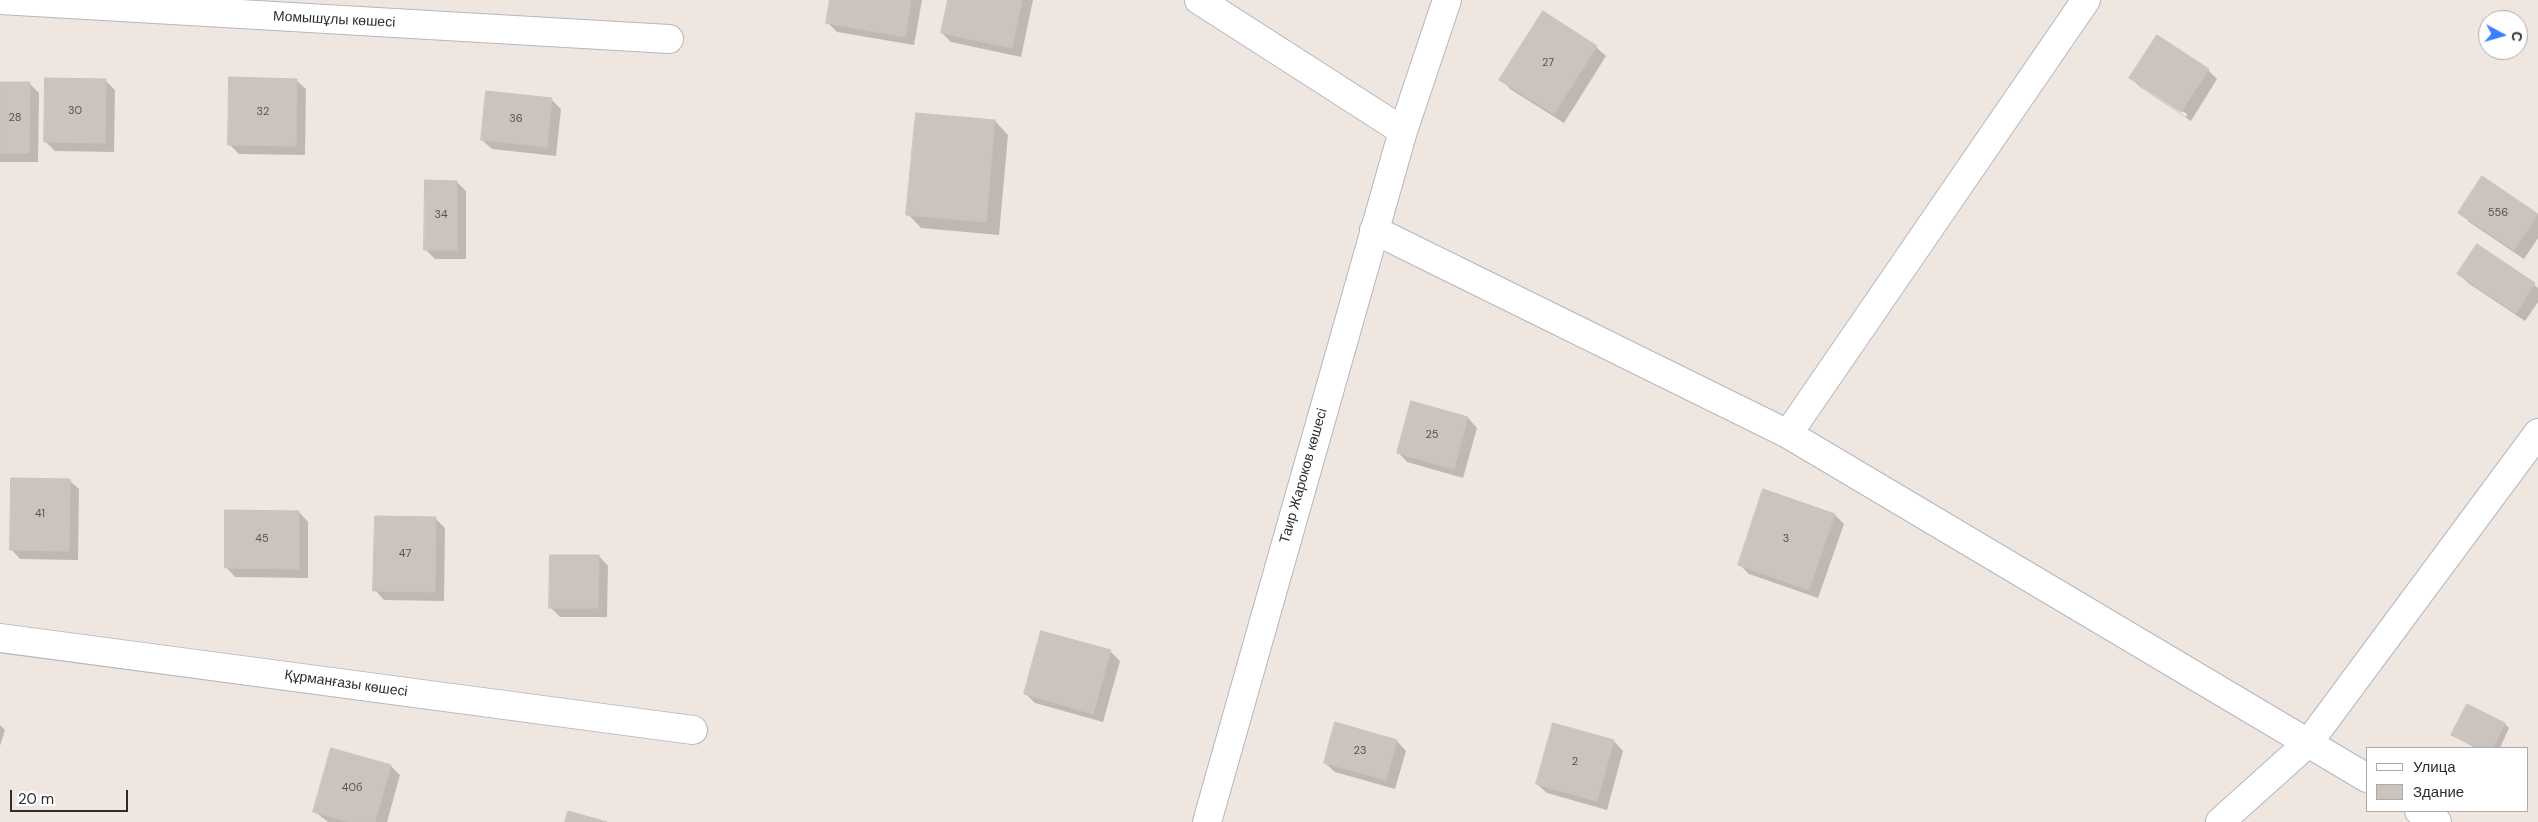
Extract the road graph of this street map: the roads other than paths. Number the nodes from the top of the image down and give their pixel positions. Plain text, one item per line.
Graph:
1 (0, 0) edge
2 (1199, 0) edge
3 (1447, 0) edge
4 (2086, 0) edge
5 (669, 39) dead end
6 (1403, 131) junction
7 (1374, 230) junction
8 (2538, 433) edge
9 (1788, 434) junction
10 (0, 638) edge
11 (692, 730) dead end
12 (2310, 742) junction
13 (2366, 777) edge
14 (2421, 812) edge
15 (1207, 822) edge
16 (2220, 822) edge
17 (2437, 822) edge

1 - 5 street, Момышұлы көшесі
2 - 6 street
3 - 6 street, Таир Жароков көшесі
4 - 9 street
6 - 7 street, Таир Жароков көшесі
7 - 9 street
7 - 15 street, Таир Жароков көшесі
8 - 12 street
9 - 12 street
10 - 11 street, Құрманғазы көшесі
12 - 13 street
12 - 16 street
14 - 17 street

